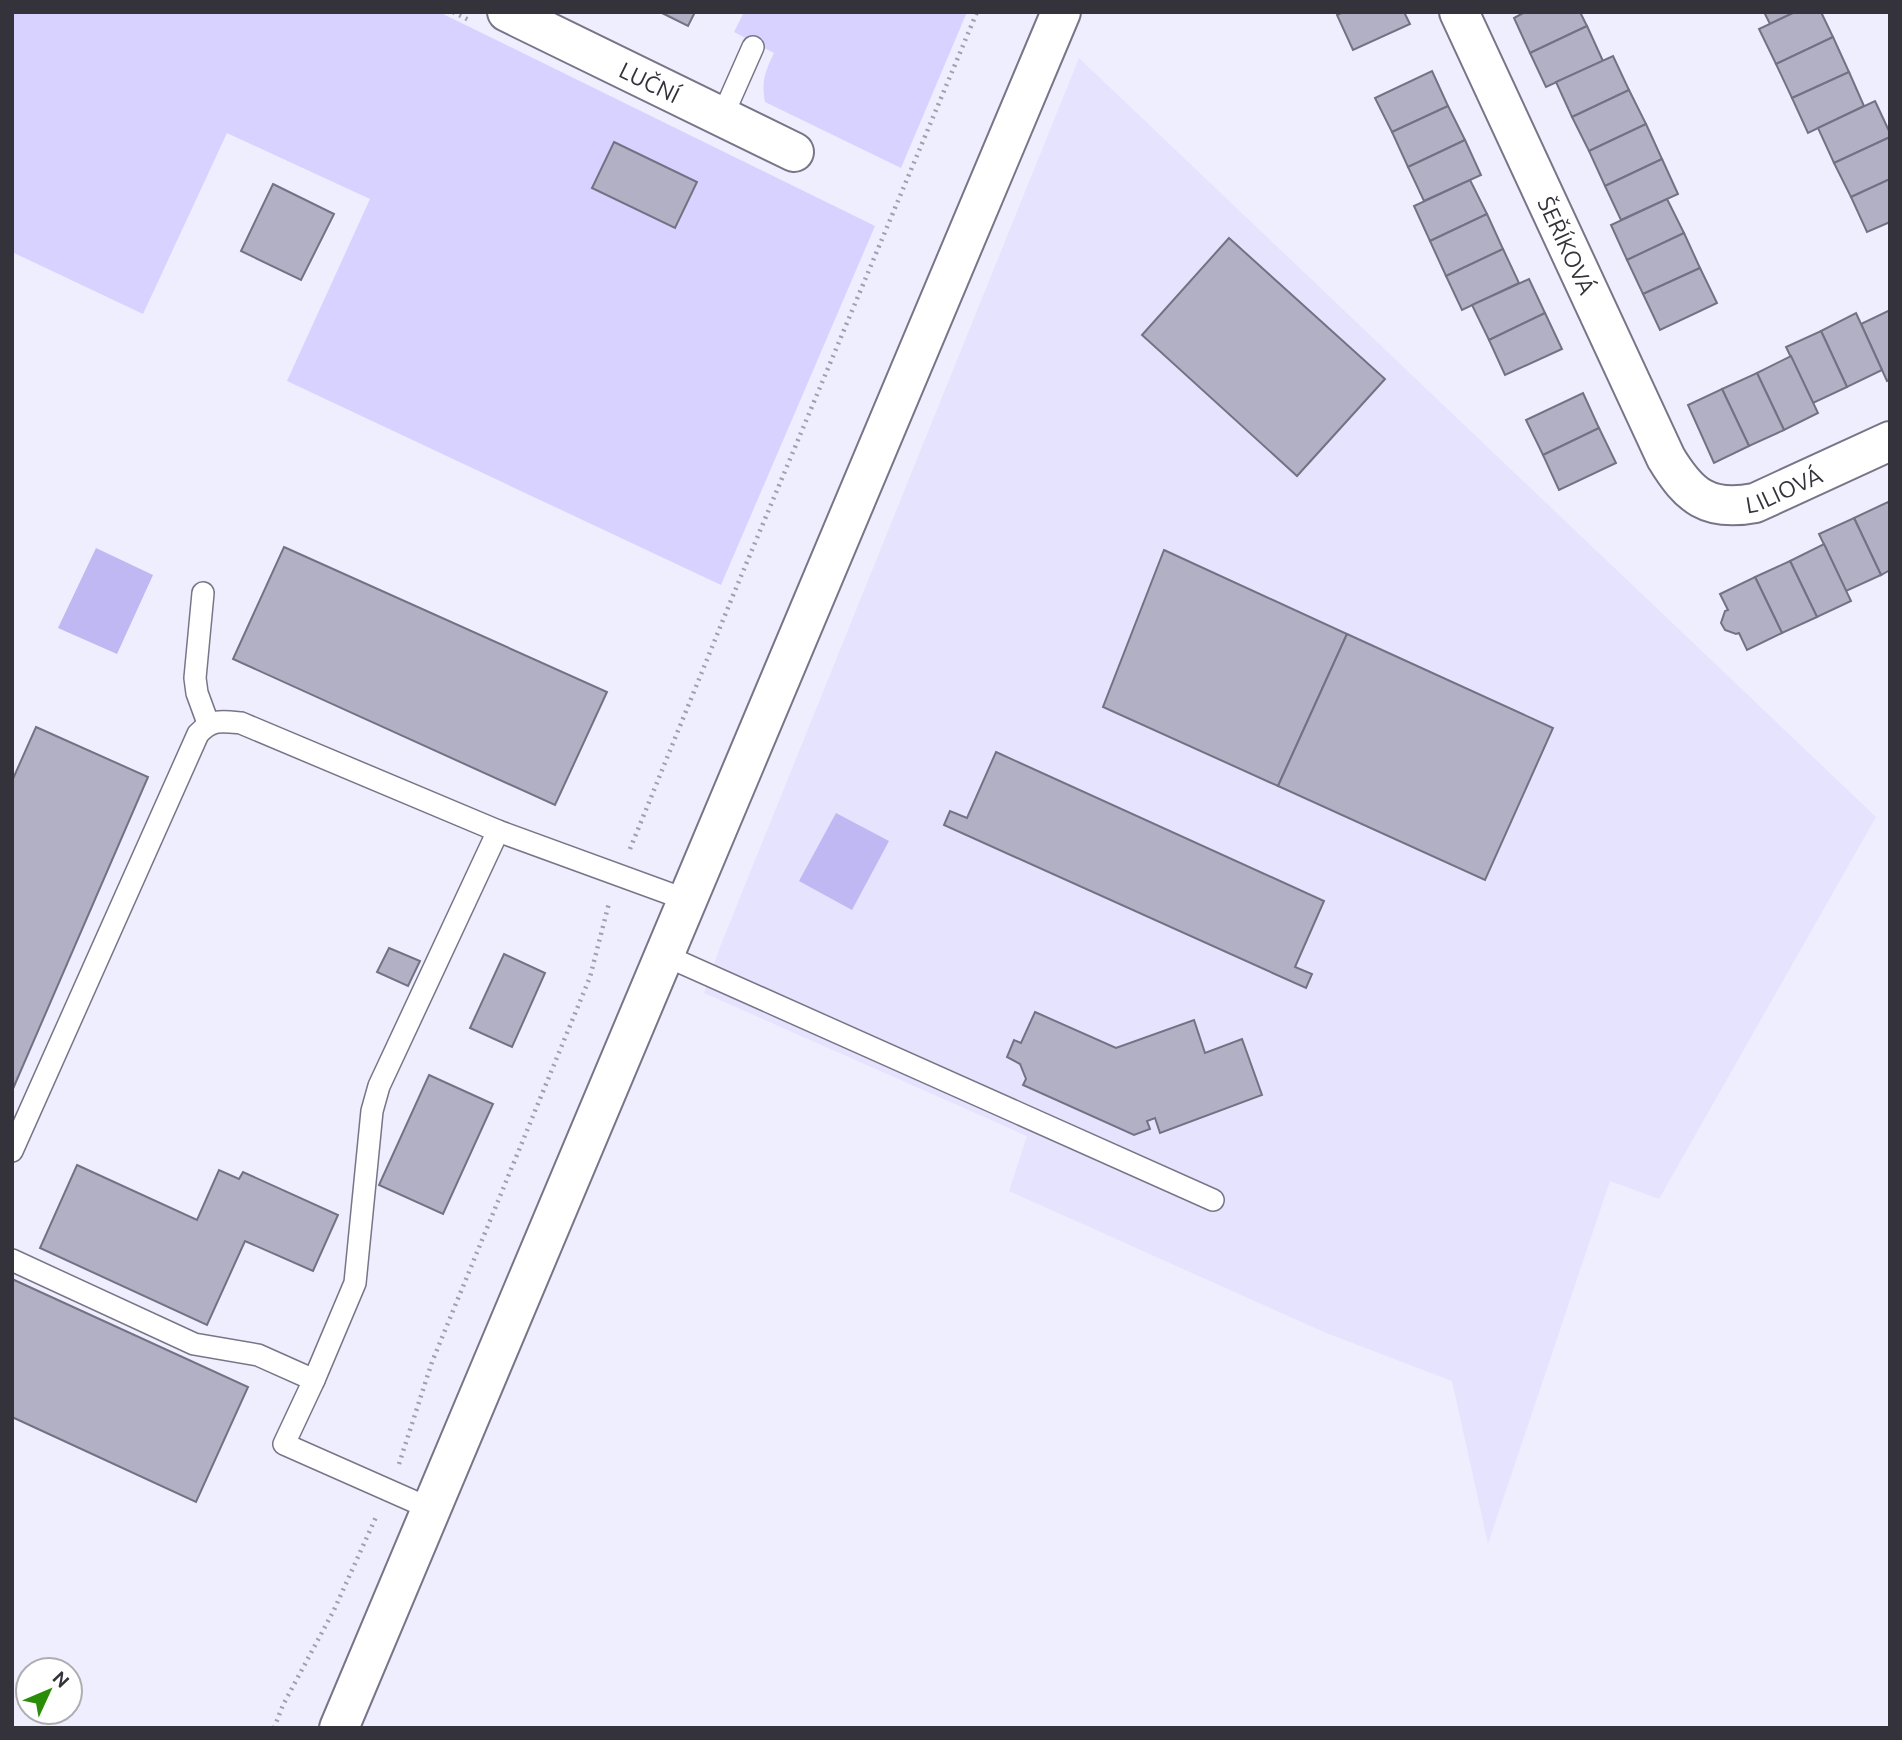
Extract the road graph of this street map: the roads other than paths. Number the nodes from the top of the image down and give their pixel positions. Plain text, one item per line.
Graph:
1 (507, 12) edge
2 (1061, 12) edge
3 (1459, 12) edge
4 (753, 47) dead end
5 (722, 117) junction
6 (794, 152) dead end
7 (1890, 441) edge
8 (1679, 479) joint
9 (203, 593) dead end
10 (208, 723) junction
11 (498, 831) junction
12 (687, 900) junction
13 (664, 955) junction
14 (12, 1151) edge
15 (1213, 1200) dead end
16 (12, 1260) edge
17 (314, 1380) junction
18 (431, 1509) junction
19 (339, 1728) edge

1 - 5 street, LUČNÍ
2 - 12 street
3 - 8 street, ŠEŘÍKOVÁ
4 - 5 lane
5 - 6 street, LUČNÍ
7 - 8 street, LILIOVÁ
9 - 10 lane
10 - 11 lane
10 - 14 lane
11 - 12 lane
11 - 17 lane
12 - 13 street
13 - 15 lane
13 - 18 street
16 - 17 lane
17 - 18 lane
18 - 19 street

